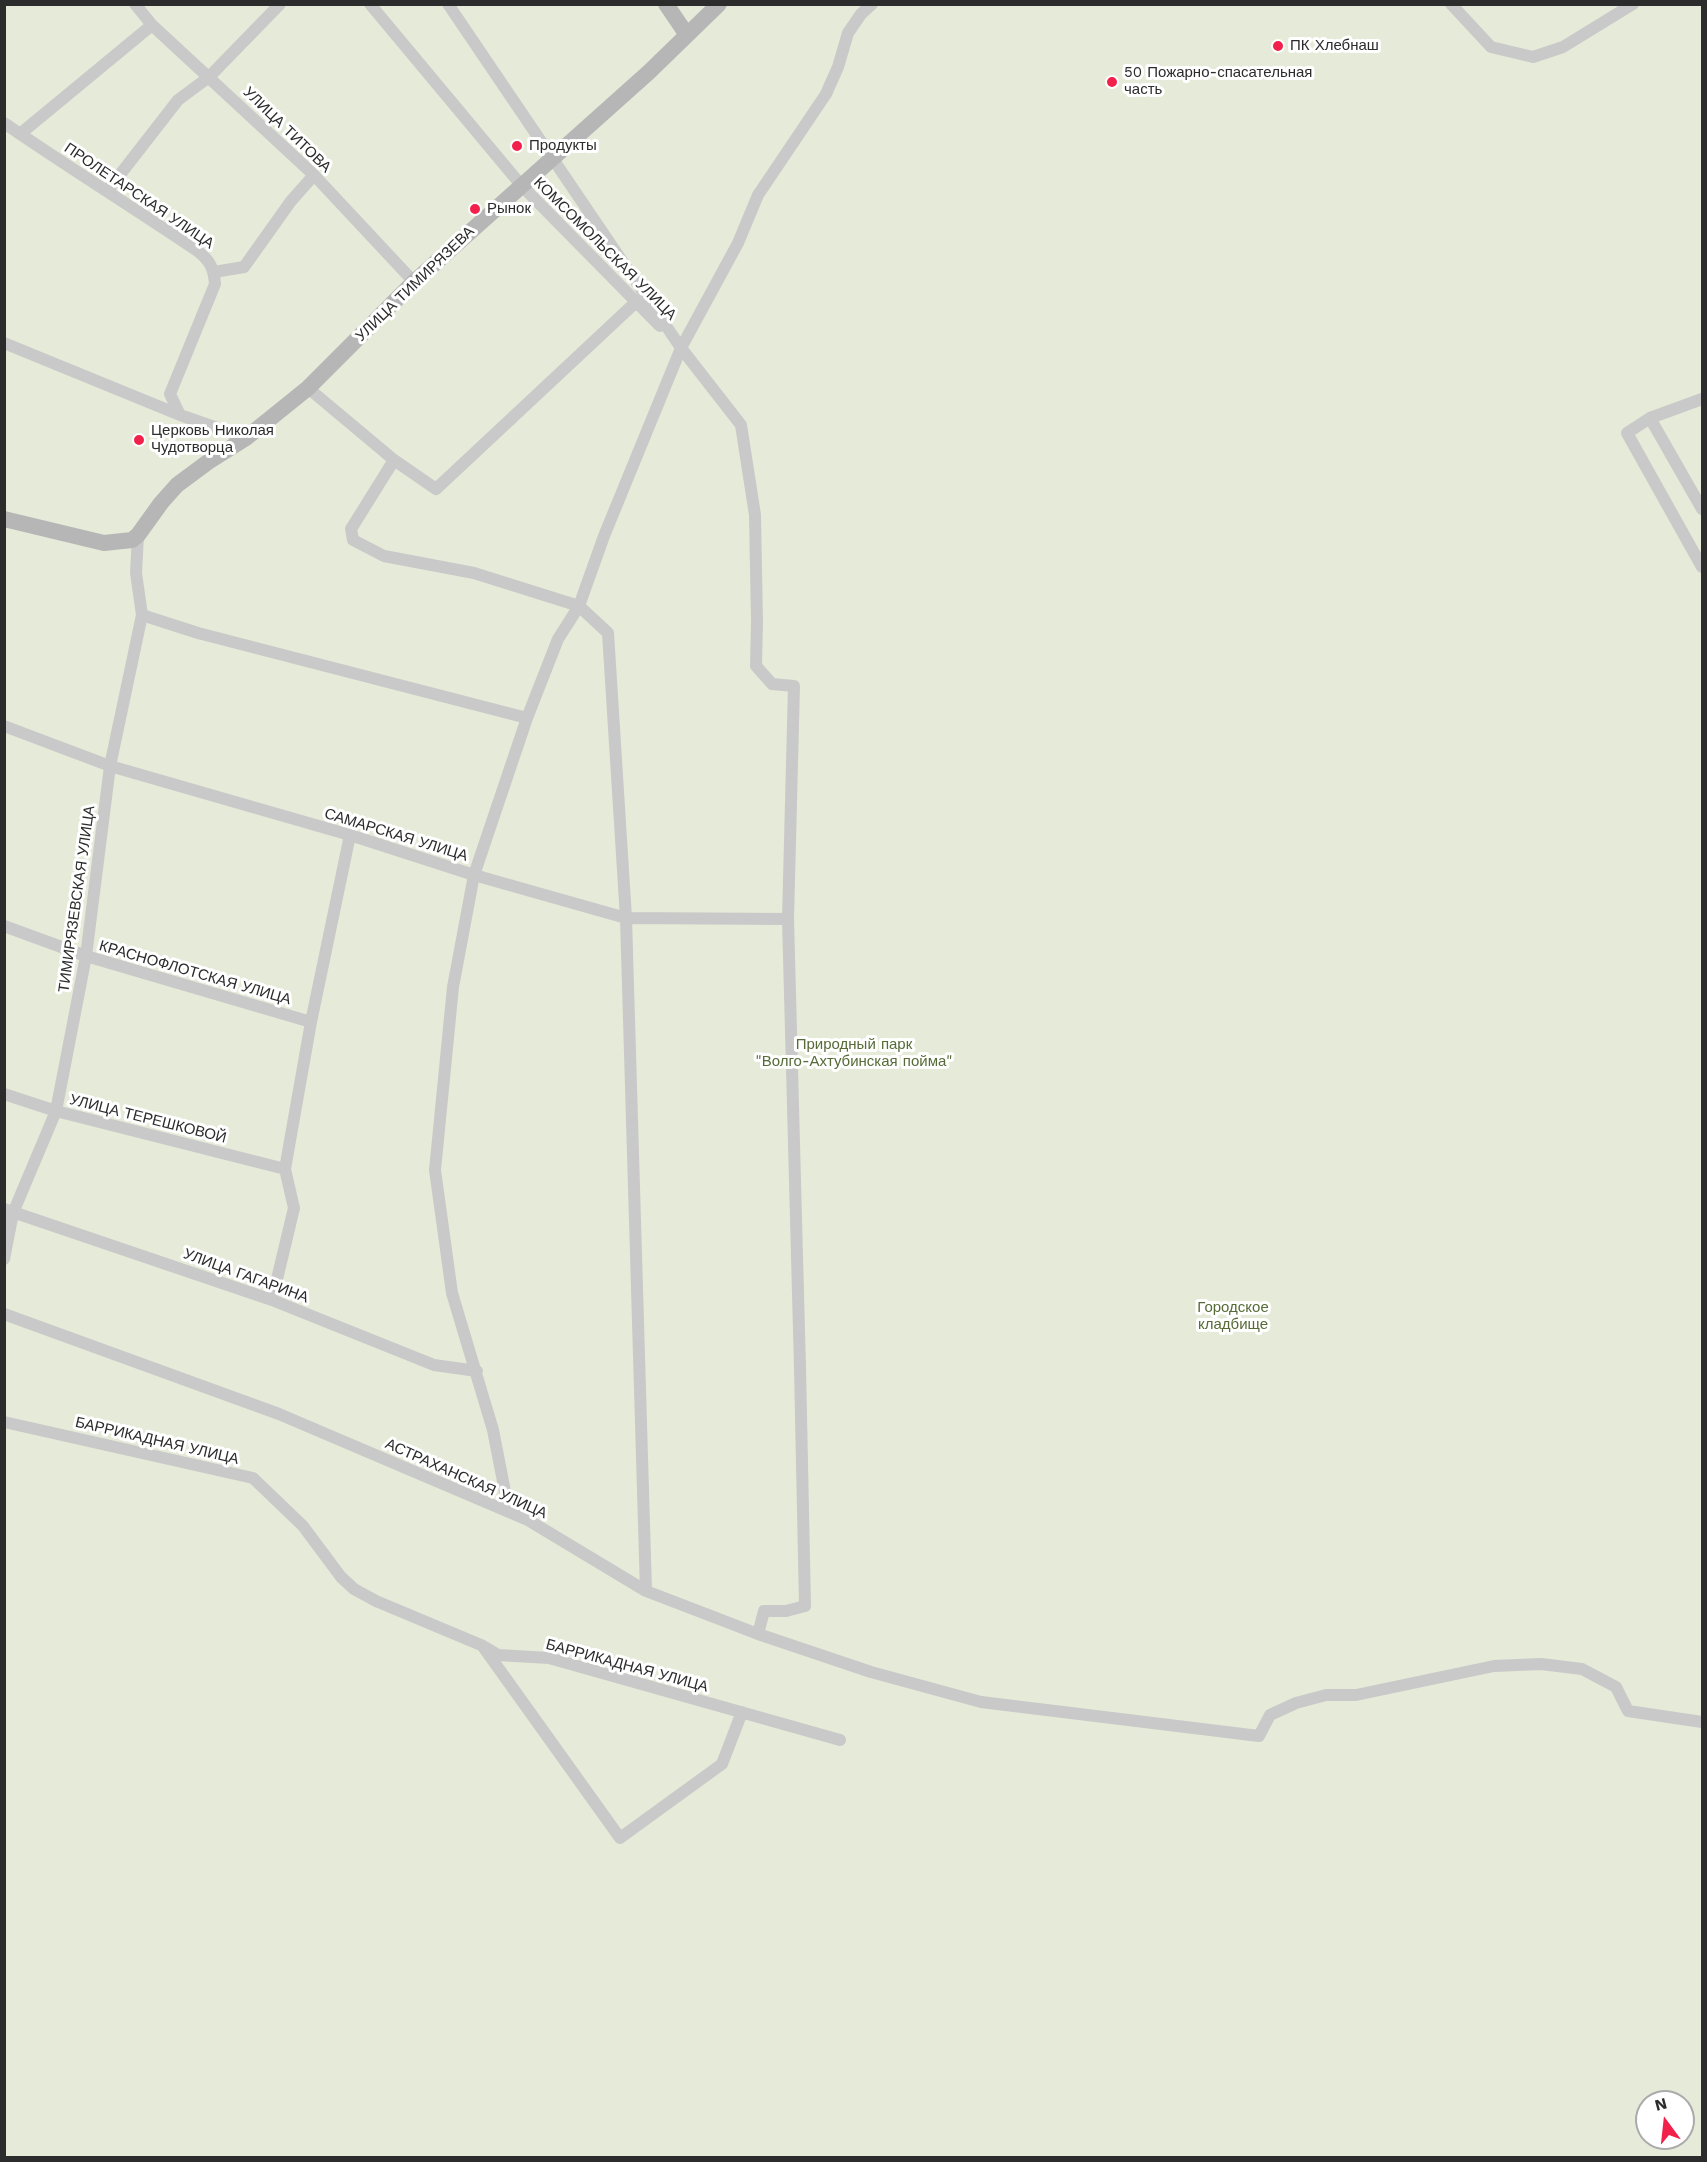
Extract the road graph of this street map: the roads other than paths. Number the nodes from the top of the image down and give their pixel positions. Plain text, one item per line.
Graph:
1 (135, 4) edge
2 (280, 4) edge
3 (370, 4) edge
4 (448, 4) edge
5 (666, 4) edge
6 (719, 4) edge
7 (872, 4) edge
8 (1451, 4) edge
9 (1633, 4) edge
10 (152, 25) junction
11 (687, 35) junction
12 (209, 77) junction
13 (4, 123) edge
14 (20, 134) junction
15 (552, 159) junction
16 (314, 175) junction
17 (521, 185) junction
18 (108, 190) junction
19 (214, 272) junction
20 (414, 282) junction
21 (636, 302) junction
22 (4, 343) edge
23 (681, 348) junction
24 (308, 388) junction
25 (1702, 399) edge
26 (180, 415) junction
27 (1650, 418) junction
28 (246, 438) junction
29 (394, 460) junction
30 (1702, 509) edge
31 (4, 519) edge
32 (138, 535) junction
33 (1702, 567) edge
34 (579, 606) junction
35 (142, 615) junction
36 (527, 718) junction
37 (4, 726) edge
38 (110, 766) junction
39 (350, 835) junction
40 (474, 875) junction
41 (626, 918) junction
42 (788, 920) junction
43 (4, 926) edge
44 (86, 956) junction
45 (311, 1022) junction
46 (4, 1094) edge
47 (56, 1111) junction
48 (285, 1169) junction
49 (9, 1211) edge
50 (4, 1259) edge
51 (272, 1300) junction
52 (4, 1314) edge
53 (477, 1371) junction
54 (4, 1422) edge
55 (509, 1512) junction
56 (646, 1592) junction
57 (758, 1634) junction
58 (481, 1645) junction
59 (742, 1712) junction
60 (1702, 1722) edge
61 (840, 1740) dead end

1 - 10 street, УЛИЦА ТИТОВА
2 - 12 street
3 - 17 street, КОМСОМОЛЬСКАЯ УЛИЦА
4 - 15 street
5 - 11 street
6 - 11 street, УЛИЦА ТИМИРЯЗЕВА
7 - 23 street
8 - 9 street
10 - 12 street, УЛИЦА ТИТОВА
10 - 14 street
11 - 15 street, УЛИЦА ТИМИРЯЗЕВА
12 - 16 street, УЛИЦА ТИТОВА
12 - 18 street
13 - 14 street, ПРОЛЕТАРСКАЯ УЛИЦА
14 - 18 street, ПРОЛЕТАРСКАЯ УЛИЦА
15 - 17 street, УЛИЦА ТИМИРЯЗЕВА
15 - 23 street
16 - 19 street
16 - 20 street, УЛИЦА ТИТОВА
17 - 20 street, УЛИЦА ТИМИРЯЗЕВА
17 - 21 street, КОМСОМОЛЬСКАЯ УЛИЦА
18 - 19 street, ПРОЛЕТАРСКАЯ УЛИЦА
19 - 26 street, ПРОЛЕТАРСКАЯ УЛИЦА
20 - 24 street, УЛИЦА ТИМИРЯЗЕВА
21 - 23 street, КОМСОМОЛЬСКАЯ УЛИЦА
21 - 29 street
22 - 26 street
23 - 34 street
23 - 42 street
24 - 28 street, УЛИЦА ТИМИРЯЗЕВА
24 - 29 street
25 - 27 street
26 - 28 street
27 - 30 street
27 - 33 street
28 - 32 street, УЛИЦА ТИМИРЯЗЕВА
29 - 34 street
31 - 32 street
32 - 35 street, ТИМИРЯЗЕВСКАЯ УЛИЦА
34 - 36 street
34 - 41 street
35 - 36 street
35 - 38 street, ТИМИРЯЗЕВСКАЯ УЛИЦА
36 - 40 street
37 - 38 street, САМАРСКАЯ УЛИЦА
38 - 39 street, САМАРСКАЯ УЛИЦА
38 - 44 street, ТИМИРЯЗЕВСКАЯ УЛИЦА
39 - 40 street, САМАРСКАЯ УЛИЦА
39 - 45 street
40 - 41 street, САМАРСКАЯ УЛИЦА
40 - 53 street
41 - 42 street, САМАРСКАЯ УЛИЦА
41 - 56 street
42 - 57 street
43 - 44 street, КРАСНОФЛОТСКАЯ УЛИЦА
44 - 45 street, КРАСНОФЛОТСКАЯ УЛИЦА
44 - 47 street, ТИМИРЯЗЕВСКАЯ УЛИЦА
45 - 48 street
46 - 47 street, УЛИЦА ТЕРЕШКОВОЙ
47 - 48 street, УЛИЦА ТЕРЕШКОВОЙ
47 - 49 street, ТИМИРЯЗЕВСКАЯ УЛИЦА
48 - 51 street
49 - 50 street, ТИМИРЯЗЕВСКАЯ УЛИЦА
49 - 51 street, УЛИЦА ГАГАРИНА
51 - 53 street, УЛИЦА ГАГАРИНА
52 - 55 street, АСТРАХАНСКАЯ УЛИЦА
53 - 55 street
54 - 58 street, БАРРИКАДНАЯ УЛИЦА
55 - 56 street, АСТРАХАНСКАЯ УЛИЦА
56 - 57 street, АСТРАХАНСКАЯ УЛИЦА
57 - 60 street, АСТРАХАНСКАЯ УЛИЦА
58 - 59 street, БАРРИКАДНАЯ УЛИЦА
58 - 59 street
59 - 61 street, БАРРИКАДНАЯ УЛИЦА

